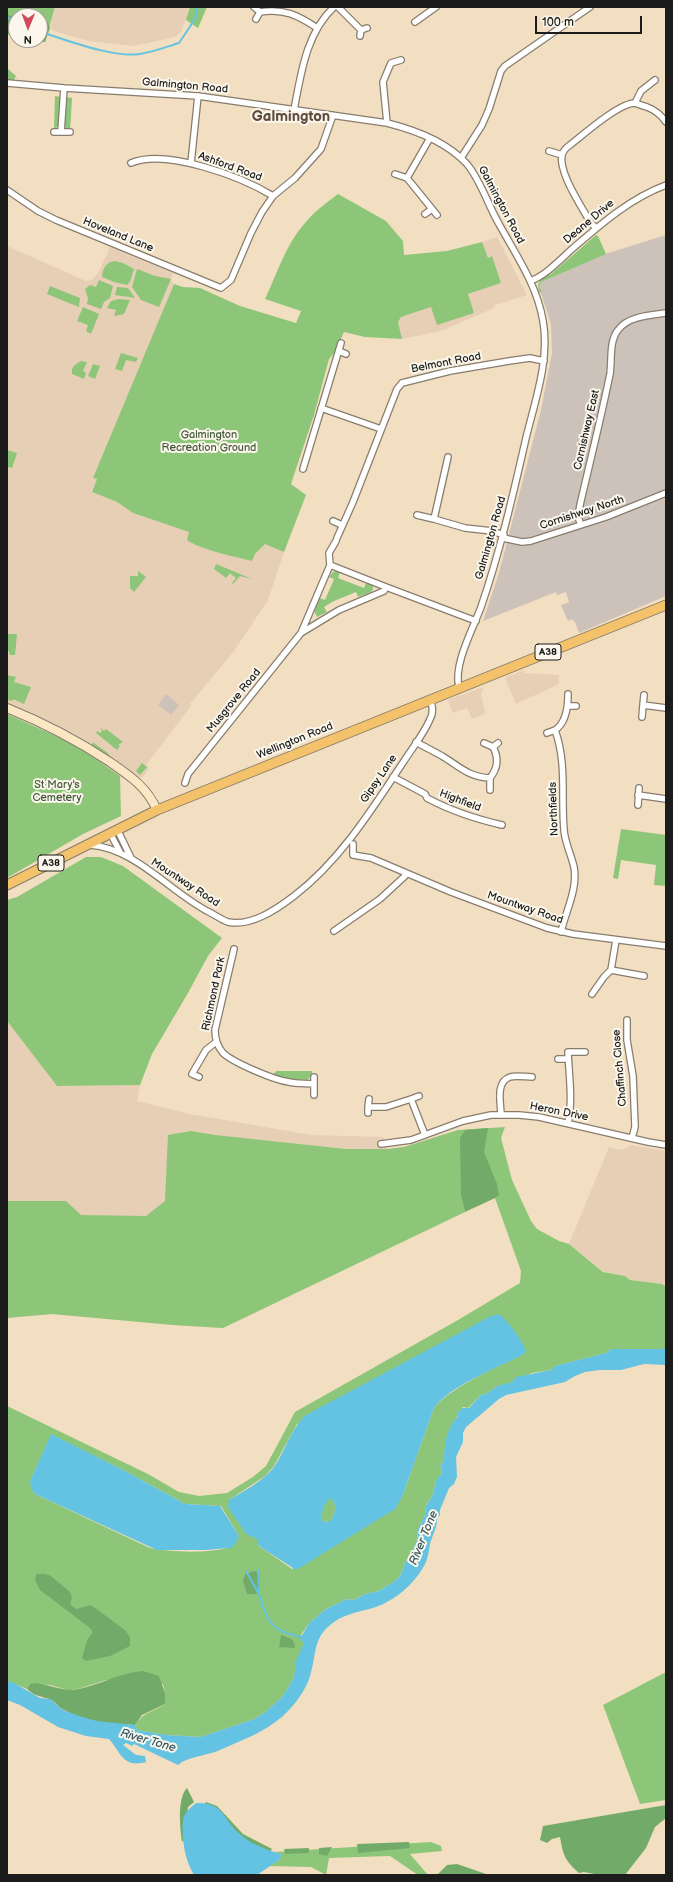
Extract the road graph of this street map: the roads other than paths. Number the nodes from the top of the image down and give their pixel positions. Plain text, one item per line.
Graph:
1 (254, 7) edge
2 (334, 7) edge
3 (338, 7) edge
4 (436, 7) edge
5 (590, 7) edge
6 (260, 12) junction
7 (256, 19) dead end
8 (415, 22) dead end
9 (317, 28) junction
10 (367, 28) dead end
11 (401, 60) dead end
12 (655, 80) dead end
13 (7, 83) edge
14 (64, 88) junction
15 (198, 96) junction
16 (635, 103) junction
17 (294, 110) junction
18 (333, 115) junction
19 (666, 122) edge
20 (387, 123) junction
21 (54, 132) dead end
22 (61, 132) junction
23 (70, 132) dead end
24 (430, 138) junction
25 (549, 151) dead end
26 (562, 155) junction
27 (461, 158) junction
28 (131, 163) dead end
29 (191, 164) junction
30 (395, 174) dead end
31 (406, 178) junction
32 (666, 186) edge
33 (7, 190) edge
34 (273, 196) junction
35 (432, 208) junction
36 (425, 214) dead end
37 (437, 215) dead end
38 (596, 228) junction
39 (530, 281) junction
40 (666, 313) edge
41 (341, 343) dead end
42 (338, 351) junction
43 (346, 354) dead end
44 (544, 361) junction
45 (321, 408) junction
46 (381, 429) junction
47 (448, 457) dead end
48 (303, 469) dead end
49 (666, 493) edge
50 (348, 515) joint
51 (416, 515) dead end
52 (434, 519) junction
53 (334, 521) dead end
54 (342, 524) junction
55 (581, 526) junction
56 (503, 536) junction
57 (330, 565) junction
58 (386, 586) junction
59 (666, 605) edge
60 (476, 621) junction
61 (301, 633) junction
62 (459, 687) junction
63 (568, 694) dead end
64 (644, 695) dead end
65 (430, 699) junction
66 (643, 705) junction
67 (568, 706) junction
68 (576, 706) dead end
69 (7, 708) edge
70 (666, 708) edge
71 (642, 717) dead end
72 (555, 730) junction
73 (547, 733) dead end
74 (416, 742) junction
75 (498, 742) dead end
76 (484, 743) dead end
77 (493, 747) junction
78 (393, 777) junction
79 (490, 778) junction
80 (185, 783) dead end
81 (639, 788) dead end
82 (490, 790) dead end
83 (638, 795) junction
84 (666, 799) edge
85 (638, 805) dead end
86 (157, 810) junction
87 (502, 826) dead end
88 (114, 831) junction
89 (88, 844) junction
90 (353, 844) dead end
91 (120, 852) junction
92 (132, 860) junction
93 (328, 864) joint
94 (405, 873) junction
95 (7, 885) edge
96 (334, 931) dead end
97 (561, 932) junction
98 (616, 940) junction
99 (666, 946) edge
100 (234, 949) dead end
101 (611, 970) junction
102 (644, 976) dead end
103 (592, 994) dead end
104 (627, 1020) dead end
105 (216, 1042) junction
106 (585, 1052) dead end
107 (558, 1059) dead end
108 (568, 1059) junction
109 (199, 1077) dead end
110 (314, 1077) dead end
111 (532, 1077) dead end
112 (314, 1084) junction
113 (314, 1095) dead end
114 (419, 1096) dead end
115 (411, 1099) junction
116 (368, 1100) dead end
117 (501, 1115) junction
118 (568, 1123) junction
119 (425, 1135) junction
120 (632, 1138) junction
121 (381, 1144) dead end
122 (666, 1145) edge

1 - 6 street
2 - 9 street
3 - 10 street
4 - 8 street
5 - 27 street
6 - 7 street
6 - 9 street
9 - 17 street
11 - 20 street
12 - 16 street
13 - 14 street, Galmington Road
14 - 15 street, Galmington Road
14 - 22 street
15 - 17 street, Galmington Road
15 - 29 street
16 - 19 street
16 - 26 street
17 - 18 street, Galmington Road
18 - 20 street, Galmington Road
18 - 34 street
20 - 24 street, Galmington Road
21 - 22 street
22 - 23 street
24 - 27 street, Galmington Road
24 - 31 street
25 - 26 street
26 - 38 street
27 - 39 street, Galmington Road
28 - 29 street, Ashford Road
29 - 34 street, Ashford Road
30 - 31 street
31 - 35 street
32 - 38 street, Deane Drive
33 - 34 street, Hoveland Lane
35 - 36 street
35 - 37 street
38 - 39 street, Deane Drive
39 - 44 street, Galmington Road
40 - 55 street, Cornishway East
41 - 42 street
42 - 43 street
42 - 45 street
44 - 46 street, Belmont Road
44 - 56 street, Galmington Road
45 - 46 street
45 - 48 street
46 - 50 street, Belmont Road
47 - 52 street
49 - 55 street, Cornishway North
50 - 54 street, Musgrove Road
51 - 52 street, Cornishway North
52 - 56 street, Cornishway North
53 - 54 street
54 - 57 street, Musgrove Road
55 - 56 street, Cornishway North
56 - 60 street, Galmington Road
57 - 58 street
57 - 61 street, Musgrove Road
58 - 60 street
58 - 61 street, Musgrove Road
59 - 62 main road, A38
60 - 62 street, Galmington Road
61 - 80 street, Musgrove Road
62 - 65 main road, A38
63 - 67 street
64 - 66 street
65 - 74 street, Gipsy Lane
65 - 86 main road, Wellington Road / A38
66 - 70 street
66 - 71 street
67 - 68 street
67 - 72 street
69 - 86 street
72 - 73 street
72 - 97 street, Northfields
74 - 78 street, Gipsy Lane
74 - 79 street
75 - 77 street
76 - 77 street
77 - 79 street
78 - 87 street, Highfield
78 - 93 street, Gipsy Lane
79 - 82 street
81 - 83 street
83 - 84 street
83 - 85 street
86 - 88 main road, A38
88 - 89 main road, A38
88 - 91 street, Mountway Road
88 - 92 street, Mountway Road
89 - 91 street, Mountway Road
89 - 95 main road, A38
90 - 94 street, Mountway Road
91 - 92 street, Mountway Road
92 - 93 street, Mountway Road
94 - 96 street
94 - 97 street, Mountway Road
97 - 98 street, Mountway Road
98 - 99 street, Mountway Road
98 - 101 street
100 - 105 street, Richmond Park
101 - 102 street
101 - 103 street
104 - 120 street, Chaffinch Close
105 - 109 street, Richmond Park
105 - 112 street, Richmond Park
106 - 108 street
107 - 108 street
108 - 118 street
110 - 112 street
111 - 117 street
112 - 113 street
114 - 115 street
115 - 116 street
115 - 119 street
117 - 118 street, Heron Drive
117 - 119 street, Heron Drive
118 - 120 street, Heron Drive
119 - 121 street, Heron Drive
120 - 122 street, Heron Drive

